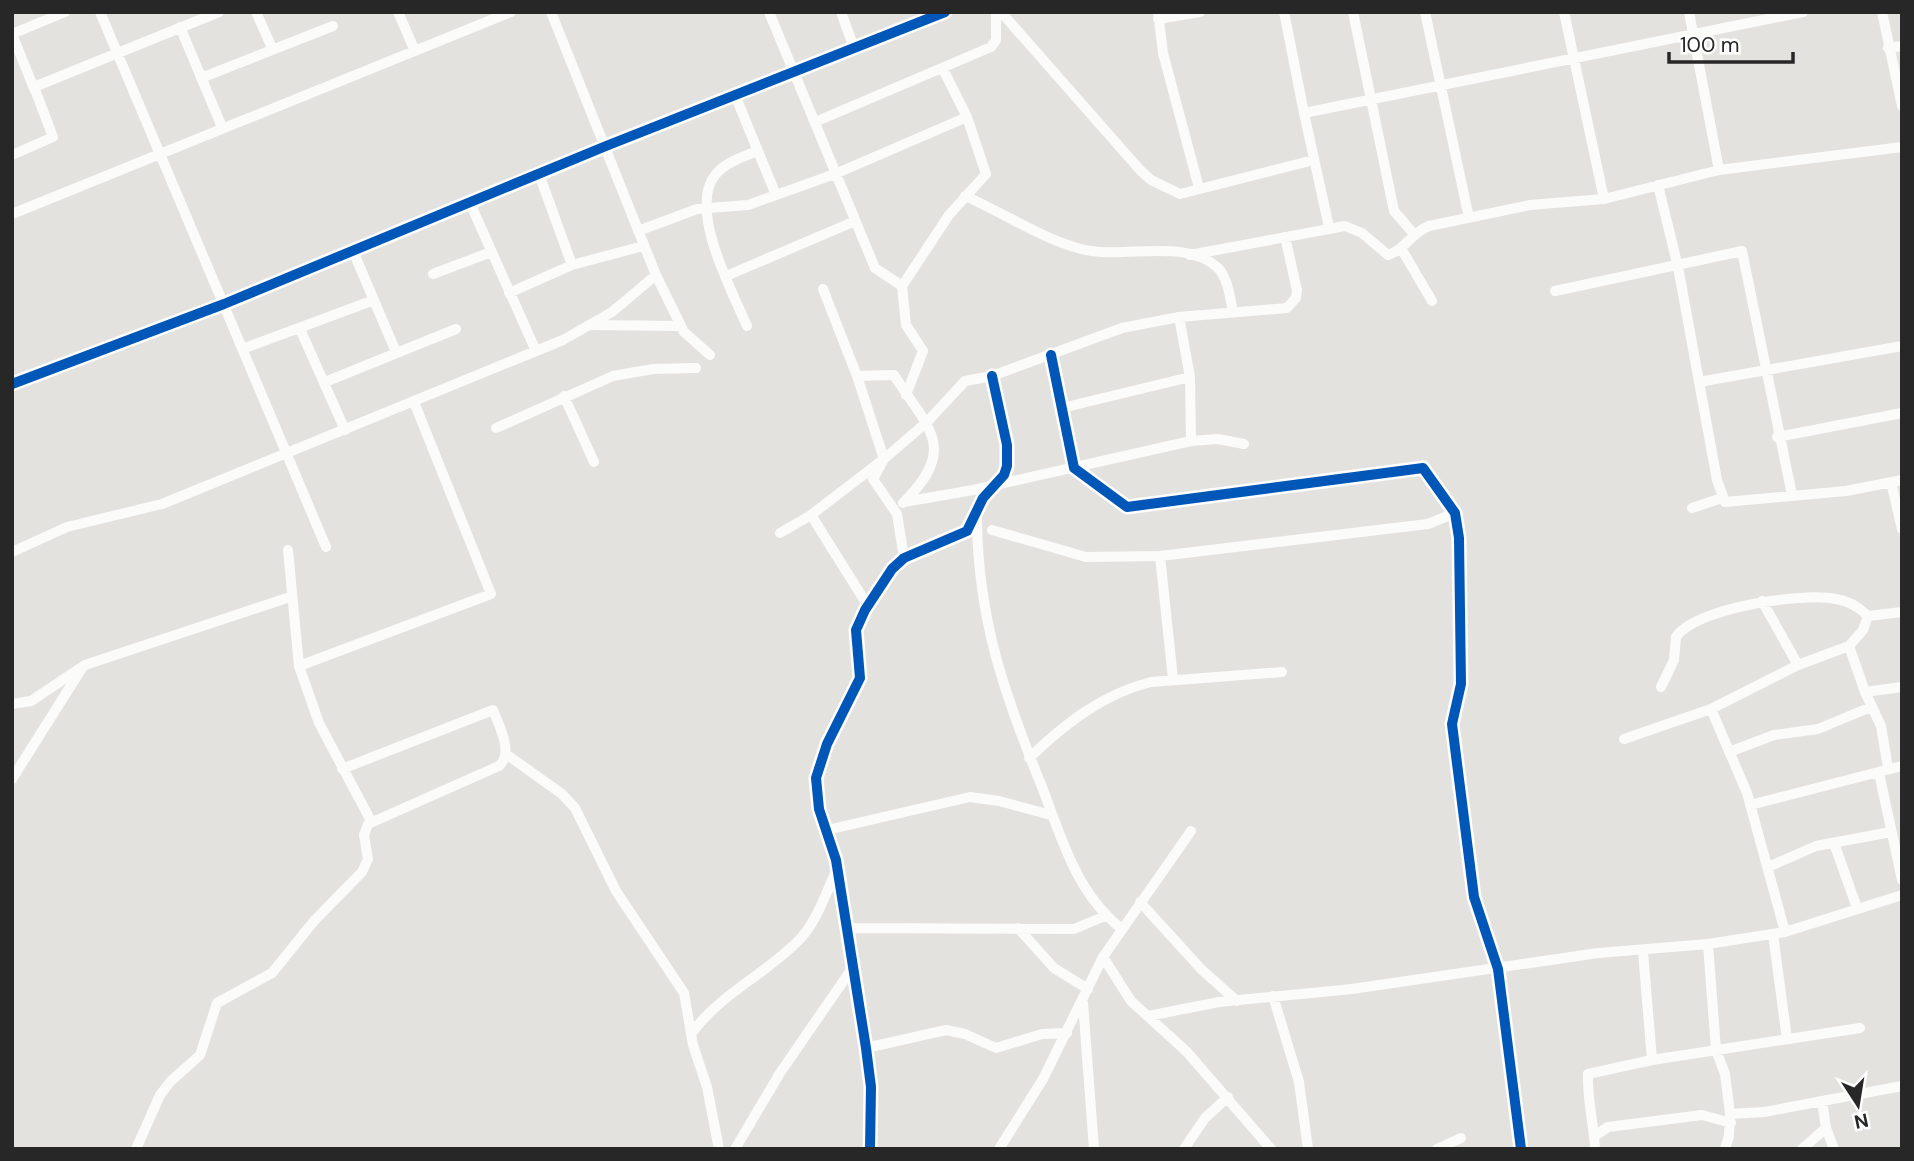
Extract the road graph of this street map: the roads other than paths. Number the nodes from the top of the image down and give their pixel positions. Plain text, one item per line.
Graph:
1 (65, 12) edge
2 (100, 12) edge
3 (219, 12) edge
4 (256, 12) edge
5 (398, 12) edge
6 (511, 12) edge
7 (551, 12) edge
8 (769, 12) edge
9 (841, 12) edge
10 (945, 12) edge
11 (999, 12) edge
12 (1200, 12) edge
13 (1284, 12) edge
14 (1353, 12) edge
15 (1425, 12) edge
16 (1564, 12) edge
17 (1689, 12) edge
18 (1803, 12) edge
19 (1882, 12) edge
20 (1158, 16) edge
21 (333, 26) dead end
22 (180, 27) junction
23 (12, 34) edge
24 (1694, 34) junction
25 (1902, 46) edge
26 (272, 48) junction
27 (854, 48) junction
28 (1888, 48) junction
29 (415, 51) junction
30 (117, 52) junction
31 (1572, 59) junction
32 (943, 69) junction
33 (795, 71) junction
34 (201, 78) junction
35 (1441, 84) junction
36 (735, 95) junction
37 (1371, 97) junction
38 (1902, 106) edge
39 (1304, 113) junction
40 (967, 117) junction
41 (816, 122) junction
42 (222, 127) junction
43 (53, 137) junction
44 (606, 146) junction
45 (1902, 147) edge
46 (757, 151) junction
47 (161, 153) junction
48 (12, 155) edge
49 (1314, 160) junction
50 (1719, 170) junction
51 (539, 174) junction
52 (835, 174) junction
53 (1658, 184) junction
54 (1199, 188) junction
55 (776, 195) junction
56 (965, 195) junction
57 (1604, 199) junction
58 (470, 203) junction
59 (706, 208) junction
60 (12, 214) edge
61 (1469, 218) junction
62 (853, 222) junction
63 (1329, 227) junction
64 (638, 231) junction
65 (1414, 234) junction
66 (1285, 237) junction
67 (643, 246) junction
68 (1402, 250) junction
69 (353, 251) junction
70 (491, 252) junction
71 (1190, 255) junction
72 (572, 265) junction
73 (1678, 267) junction
74 (433, 274) dead end
75 (656, 275) junction
76 (726, 276) junction
77 (902, 286) junction
78 (822, 289) dead end
79 (1555, 292) dead end
80 (509, 293) junction
81 (374, 300) junction
82 (1432, 301) dead end
83 (224, 304) junction
84 (1233, 312) junction
85 (1179, 317) junction
86 (590, 325) junction
87 (680, 326) junction
88 (747, 326) dead end
89 (300, 329) junction
90 (456, 329) dead end
91 (1902, 346) edge
92 (242, 349) junction
93 (536, 351) junction
94 (396, 352) junction
95 (710, 355) dead end
96 (1051, 355) junction
97 (695, 368) dead end
98 (1766, 371) junction
99 (857, 376) junction
100 (992, 376) junction
101 (1190, 377) junction
102 (326, 382) junction
103 (1699, 382) junction
104 (12, 384) edge
105 (906, 395) junction
106 (564, 396) junction
107 (414, 402) junction
108 (1062, 408) junction
109 (1902, 413) edge
110 (927, 422) junction
111 (496, 428) dead end
112 (345, 430) junction
113 (1777, 437) junction
114 (1191, 441) junction
115 (1244, 444) dead end
116 (286, 454) junction
117 (884, 460) junction
118 (593, 462) dead end
119 (1074, 468) junction
120 (1896, 481) edge
121 (996, 484) junction
122 (1792, 495) junction
123 (1722, 498) junction
124 (904, 502) junction
125 (1692, 508) dead end
126 (895, 510) junction
127 (1455, 513) junction
128 (811, 515) junction
129 (977, 516) junction
130 (1902, 529) edge
131 (992, 530) dead end
132 (780, 533) dead end
133 (326, 547) dead end
134 (288, 550) dead end
135 (12, 552) edge
136 (1160, 556) junction
137 (904, 558) junction
138 (290, 597) junction
139 (1762, 601) junction
140 (868, 606) junction
141 (1902, 612) edge
142 (1868, 616) junction
143 (1849, 646) junction
144 (1798, 664) junction
145 (85, 665) junction
146 (299, 666) junction
147 (1282, 672) dead end
148 (1173, 680) junction
149 (1661, 687) dead end
150 (1902, 687) edge
151 (1865, 692) junction
152 (12, 704) edge
153 (1871, 707) junction
154 (1710, 709) junction
155 (1624, 739) dead end
156 (1729, 752) junction
157 (506, 754) junction
158 (1029, 758) junction
159 (1902, 766) edge
160 (342, 769) junction
161 (1883, 771) junction
162 (12, 779) edge
163 (1750, 805) junction
164 (1051, 815) junction
165 (371, 821) junction
166 (1902, 825) edge
167 (1890, 829) junction
168 (827, 830) junction
169 (1191, 831) dead end
170 (1834, 843) junction
171 (1768, 867) junction
172 (836, 870) junction
173 (1902, 880) edge
174 (1902, 895) edge
175 (1140, 902) junction
176 (1857, 908) junction
177 (1105, 916) junction
178 (846, 928) junction
179 (1018, 928) junction
180 (1122, 929) junction
181 (1785, 932) junction
182 (1773, 934) junction
183 (1708, 944) junction
184 (1643, 952) junction
185 (1103, 957) junction
186 (853, 967) junction
187 (1499, 969) junction
188 (1085, 994) junction
189 (1273, 996) junction
190 (1237, 1001) junction
191 (1148, 1016) junction
192 (1860, 1028) dead end
193 (1067, 1033) junction
194 (691, 1035) junction
195 (1787, 1039) junction
196 (866, 1048) junction
197 (1716, 1050) junction
198 (1651, 1060) junction
199 (1902, 1086) edge
200 (1228, 1097) junction
201 (1822, 1101) junction
202 (1731, 1118) junction
203 (1826, 1128) junction
204 (1596, 1135) junction
205 (1461, 1138) dead end
206 (1444, 1147) edge
207 (136, 1149) edge
208 (719, 1149) edge
209 (735, 1149) edge
210 (870, 1149) edge
211 (999, 1149) edge
212 (1094, 1149) edge
213 (1184, 1149) edge
214 (1272, 1149) edge
215 (1308, 1149) edge
216 (1521, 1149) edge
217 (1594, 1149) edge
218 (1725, 1149) edge
219 (1802, 1149) edge
220 (1834, 1149) edge

1 - 23 street
2 - 30 street
3 - 22 street
4 - 26 street
5 - 29 street
6 - 29 street
7 - 44 street
8 - 33 street
9 - 27 street
10 - 27 street
11 - 32 street
11 - 54 street
12 - 20 street
13 - 39 street
14 - 37 street
15 - 35 street
16 - 31 street
17 - 24 street
18 - 24 street
19 - 28 street
20 - 54 street
21 - 26 street
22 - 30 street
22 - 34 street
23 - 43 street
24 - 31 street
24 - 50 street
25 - 28 street
26 - 34 street
27 - 33 street
28 - 38 street
29 - 42 street
30 - 43 street
30 - 47 street
31 - 35 street
31 - 57 street
32 - 40 street
32 - 41 street
33 - 36 street
33 - 41 street
34 - 42 street
35 - 37 street
35 - 61 street
36 - 44 street
36 - 46 street
37 - 39 street
37 - 65 street
39 - 49 street
40 - 52 street
40 - 56 street
41 - 52 street
42 - 47 street
43 - 48 street
44 - 51 street
44 - 64 street
45 - 50 street
46 - 55 street
46 - 59 street
47 - 60 street
47 - 83 street
49 - 54 street
49 - 63 street
50 - 53 street
51 - 58 street
51 - 72 street
52 - 55 street
52 - 62 street
53 - 57 street
53 - 73 street
55 - 59 street
56 - 71 street
56 - 77 street
57 - 61 street
58 - 69 street
58 - 70 street
59 - 64 street
59 - 76 street
61 - 65 street
62 - 76 street
62 - 77 street
63 - 66 street
63 - 68 street
64 - 67 street
65 - 68 street
66 - 71 street
66 - 84 street
67 - 72 street
67 - 75 street
68 - 82 street
69 - 81 street
69 - 83 street
70 - 74 street
70 - 80 street
71 - 84 street
72 - 80 street
73 - 79 street
73 - 98 street
73 - 103 street
75 - 86 street
75 - 87 street
76 - 88 street
77 - 105 street
78 - 99 street
80 - 93 street
81 - 89 street
81 - 94 street
83 - 92 street
83 - 104 street
84 - 85 street
85 - 96 street
85 - 101 street
86 - 87 street
86 - 93 street
87 - 95 street
89 - 92 street
89 - 102 street
90 - 94 street
91 - 98 street
92 - 116 street
93 - 107 street
94 - 102 street
96 - 100 street
96 - 108 street
97 - 106 street
98 - 103 street
98 - 113 street
99 - 105 street
99 - 117 street
100 - 110 street
100 - 121 street
101 - 108 street
101 - 114 street
102 - 112 street
103 - 123 street
105 - 110 street
106 - 111 street
106 - 118 street
107 - 112 street
107 - 146 street
108 - 119 street
109 - 113 street
110 - 117 street
110 - 124 street
112 - 116 street
113 - 122 street
114 - 115 street
114 - 119 street
116 - 133 street
116 - 135 street
117 - 126 street
117 - 128 street
119 - 121 street
119 - 127 street
120 - 122 street
120 - 130 street
121 - 124 street
121 - 129 street
122 - 123 street
123 - 125 street
124 - 126 street
126 - 137 street
127 - 136 street
127 - 187 street
128 - 132 street
128 - 140 street
129 - 137 street
129 - 158 street
131 - 136 street
134 - 138 street
136 - 148 street
137 - 140 street
138 - 145 street
138 - 146 street
139 - 142 street
139 - 144 street
139 - 149 street
140 - 168 street
141 - 142 street
142 - 143 street
143 - 144 street
143 - 151 street
144 - 154 street
145 - 152 street
145 - 162 street
146 - 160 street
147 - 148 street
148 - 158 street
150 - 151 street
151 - 153 street
153 - 156 street
153 - 161 street
154 - 155 street
154 - 156 street
156 - 163 street
157 - 160 street
157 - 165 street
157 - 194 street
158 - 164 street
159 - 161 street
160 - 165 street
161 - 163 street
161 - 167 street
163 - 171 street
164 - 168 street
164 - 177 street
165 - 207 street
166 - 167 street
167 - 170 street
167 - 173 street
168 - 172 street
169 - 175 street
170 - 171 street
170 - 176 street
171 - 181 street
172 - 178 street
172 - 194 street
174 - 176 street
175 - 180 street
175 - 190 street
176 - 181 street
177 - 179 street
177 - 180 street
178 - 179 street
178 - 186 street
179 - 188 street
180 - 185 street
181 - 182 street
182 - 183 street
182 - 195 street
183 - 184 street
183 - 197 street
184 - 187 street
184 - 198 street
185 - 188 street
185 - 191 street
186 - 196 street
186 - 209 street
187 - 189 street
187 - 216 street
188 - 193 street
188 - 212 street
189 - 190 street
189 - 215 street
190 - 191 street
191 - 200 street
192 - 195 street
193 - 196 street
193 - 211 street
194 - 208 street
195 - 197 street
196 - 210 street
197 - 198 street
197 - 202 street
198 - 204 street
199 - 201 street
200 - 213 street
200 - 214 street
201 - 202 street
201 - 203 street
202 - 204 street
202 - 218 street
203 - 219 street
203 - 220 street
204 - 217 street
205 - 206 street

